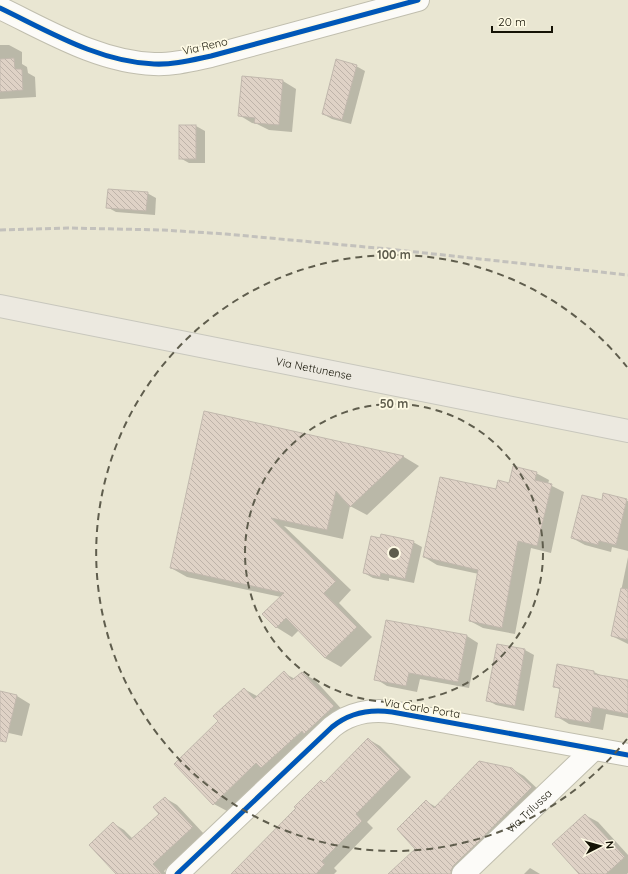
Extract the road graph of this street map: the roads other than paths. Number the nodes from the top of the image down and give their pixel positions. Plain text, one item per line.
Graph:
1 (418, 0) edge
2 (0, 8) edge
3 (0, 306) edge
4 (628, 431) edge
5 (594, 749) junction
6 (628, 755) edge
7 (177, 874) edge
8 (463, 874) edge

1 - 2 street, Via Reno
3 - 4 main road, Via Nettunense
5 - 6 street, Via Carlo Porta
5 - 7 street, Via Carlo Porta
5 - 8 street, Via Trilussa

